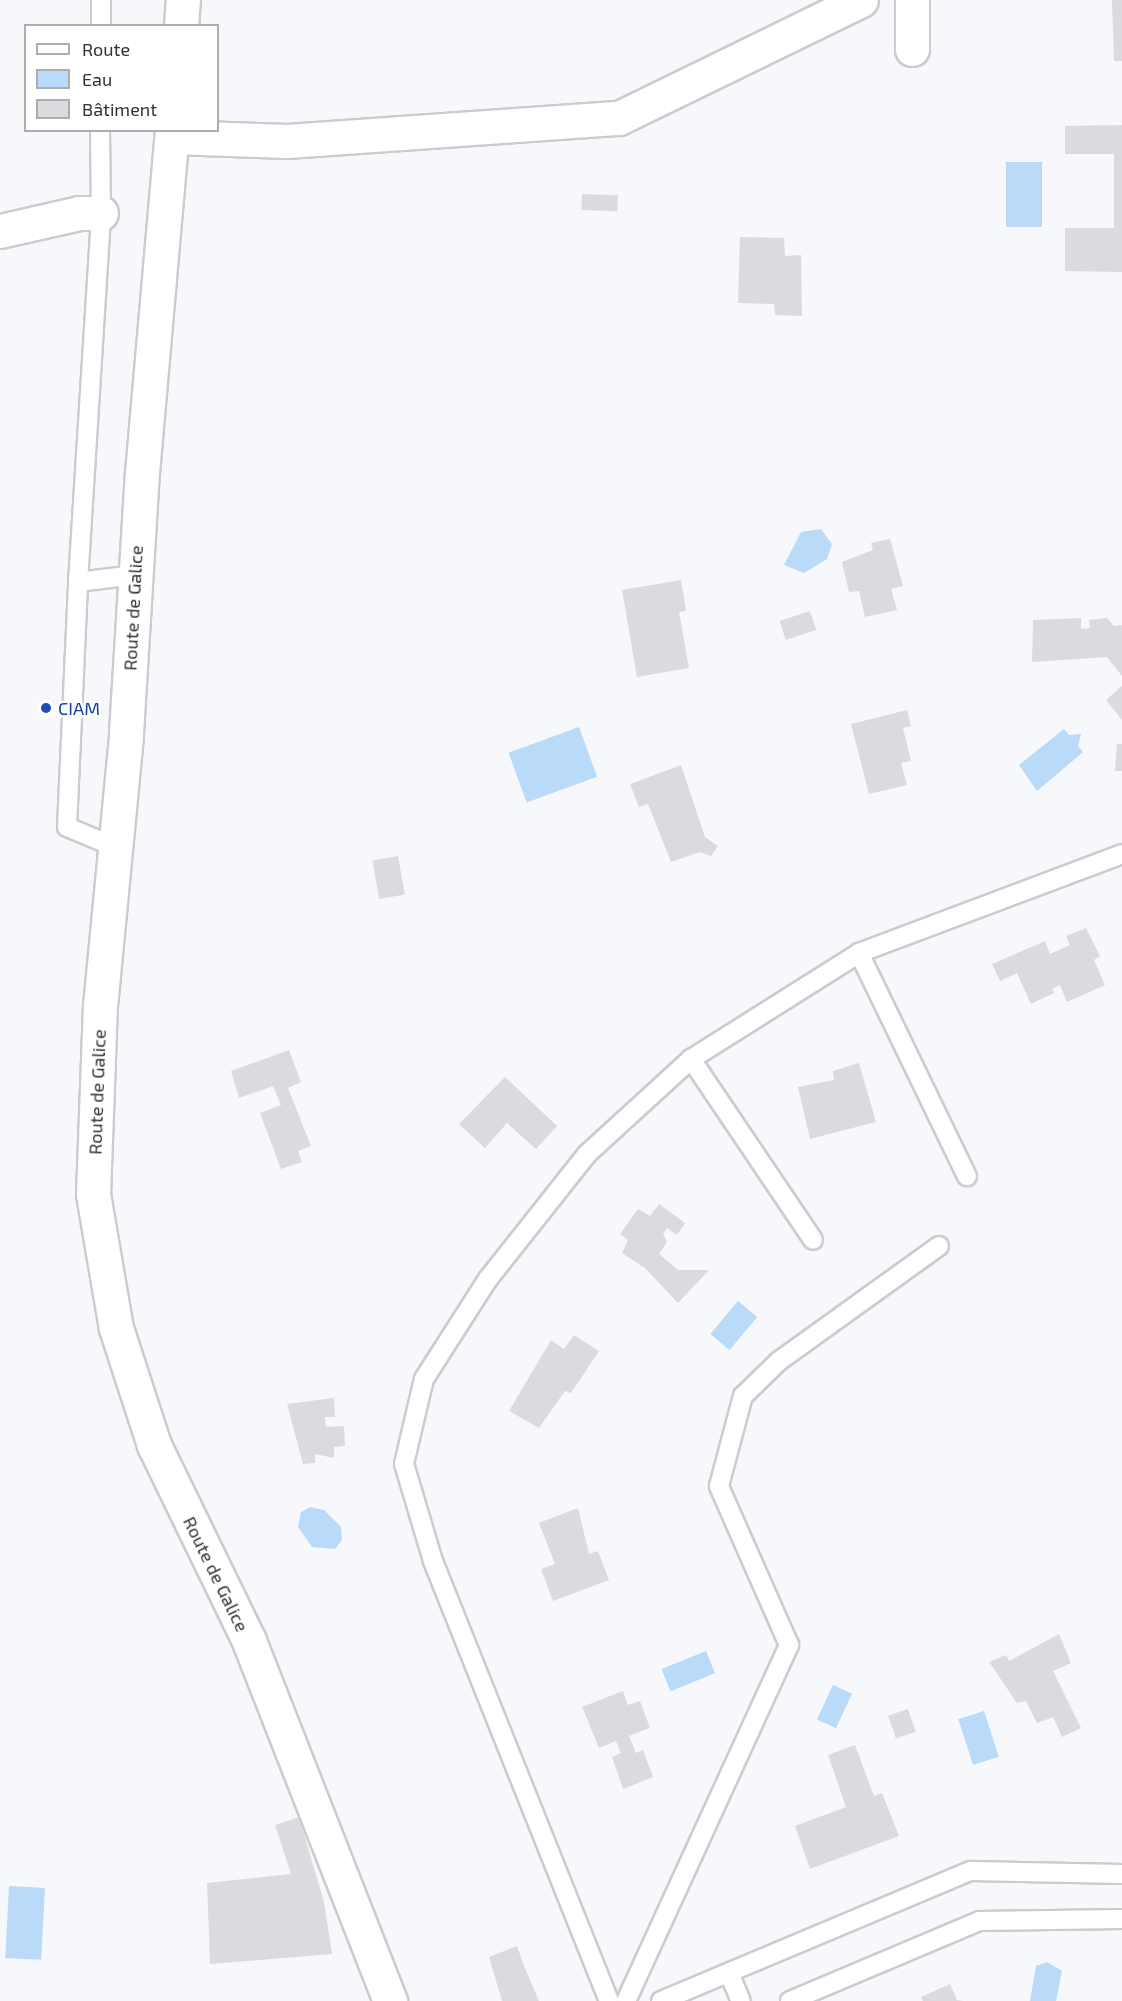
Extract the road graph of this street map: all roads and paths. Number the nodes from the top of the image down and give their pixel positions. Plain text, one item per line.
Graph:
1 (101, 0) edge
2 (183, 0) edge
3 (861, 0) edge
4 (912, 0) edge
5 (101, 24) edge
6 (180, 24) edge
7 (912, 49) dead end
8 (100, 132) edge
9 (172, 134) edge
10 (101, 213) junction
11 (0, 231) edge
12 (135, 575) junction
13 (78, 582) junction
14 (115, 847) junction
15 (1122, 854) edge
16 (859, 952) junction
17 (691, 1059) junction
18 (967, 1176) dead end
19 (813, 1240) dead end
20 (939, 1246) dead end
21 (1122, 1874) edge
22 (1122, 1919) edge
23 (729, 1973) junction
24 (671, 1999) edge
25 (390, 2001) edge
26 (609, 2001) edge
27 (626, 2001) edge
28 (741, 2001) edge
29 (790, 2001) edge

1 - 5 lane
2 - 6 main road
3 - 9 main road
4 - 7 main road
8 - 10 lane
9 - 12 main road, Route de Galice
10 - 11 main road
10 - 13 lane
12 - 13 lane
12 - 14 main road, Route de Galice
13 - 14 lane
14 - 25 main road, Route de Galice
15 - 16 lane
16 - 17 lane
16 - 18 lane
17 - 19 lane
17 - 26 lane
20 - 27 lane
21 - 23 lane
22 - 29 lane
23 - 24 lane
23 - 28 lane

